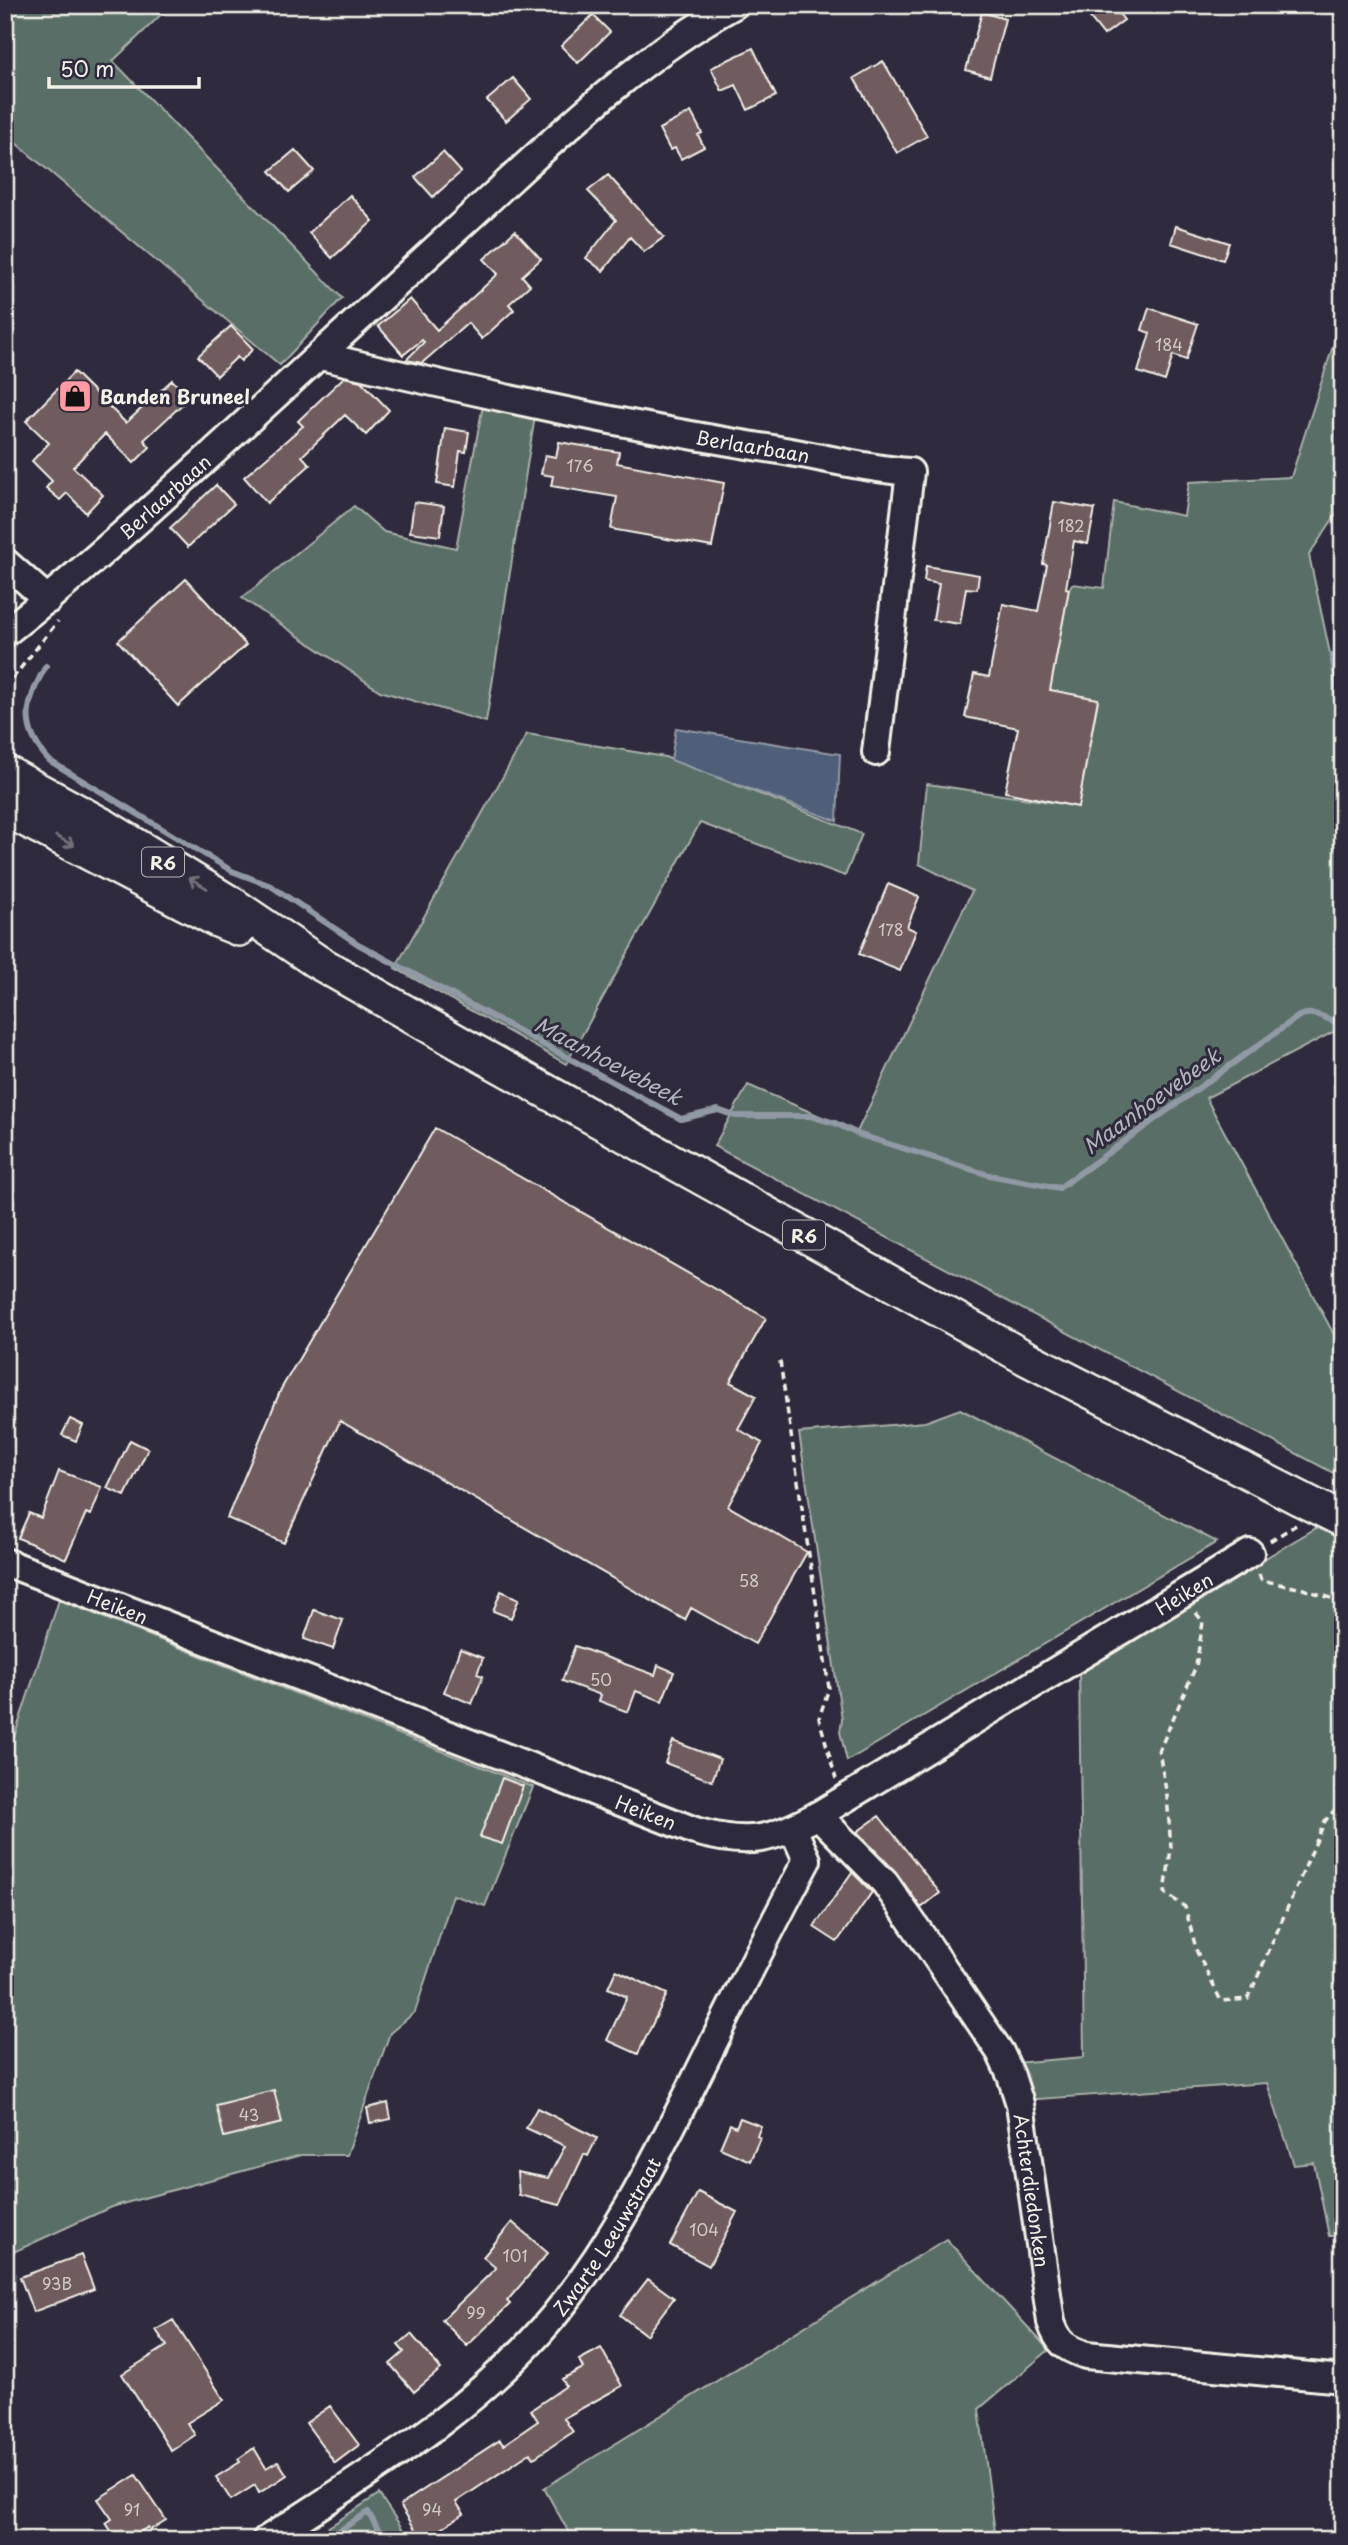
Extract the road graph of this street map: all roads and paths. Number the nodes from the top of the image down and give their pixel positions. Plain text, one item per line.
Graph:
1 (734, 5) edge
2 (321, 356) junction
3 (5, 562) edge
4 (48, 600) junction
5 (5, 633) edge
6 (5, 688) edge
7 (5, 720) edge
8 (5, 741) edge
9 (876, 752) dead end
10 (5, 772) edge
11 (5, 809) edge
12 (316, 961) junction
13 (780, 1361) dead end
14 (1343, 1520) edge
15 (1250, 1553) joint
16 (5, 1562) edge
17 (1183, 1594) junction
18 (1343, 1602) edge
19 (1343, 1800) edge
20 (842, 1801) junction
21 (818, 1815) junction
22 (793, 1829) junction
23 (1343, 2379) edge
24 (266, 2540) edge

1 - 2 street, Berlaarbaan
2 - 4 street, Berlaarbaan
2 - 9 street, Berlaarbaan
3 - 4 street
4 - 5 street, Berlaarbaan
4 - 6 path
7 - 8 path
12 -> 10 main road, R6
11 -> 12 main road, R6
12 - 14 main road, R6, bridge
13 - 20 path
15 - 17 street, Heiken
15 - 18 path
16 - 22 street, Heiken
17 - 19 path
17 - 20 street, Heiken
20 - 21 street, Heiken
21 - 22 street, Heiken
21 - 23 street, Achterdiedonken
22 - 24 street, Zwarte Leeuwstraat

